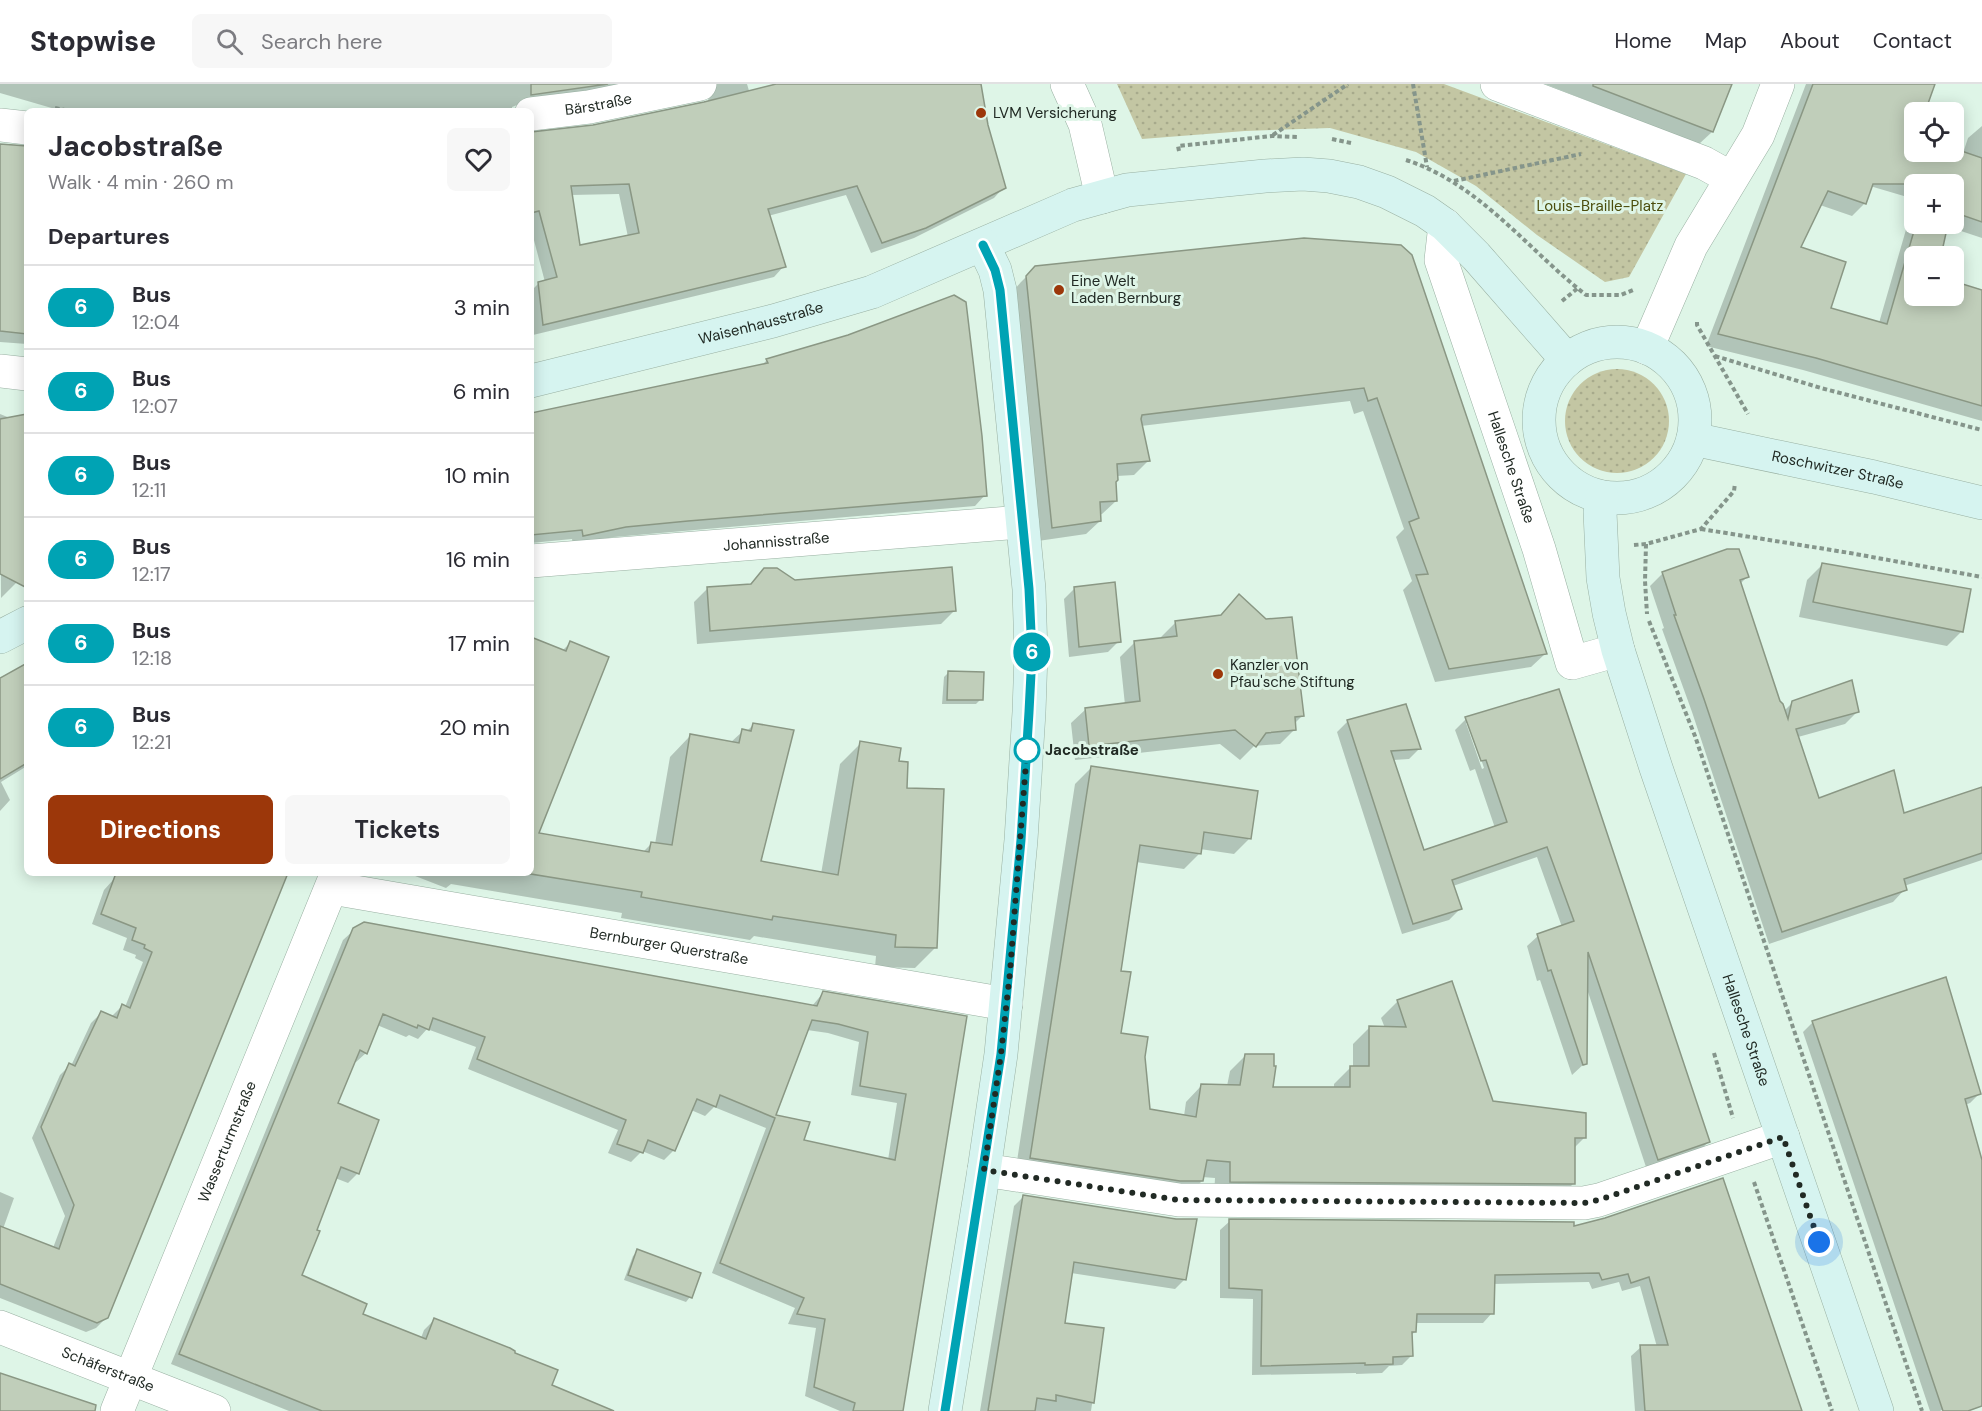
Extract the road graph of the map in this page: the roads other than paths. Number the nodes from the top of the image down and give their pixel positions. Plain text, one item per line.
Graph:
1 (700, 84) edge
2 (1067, 84) edge
3 (1497, 84) edge
4 (1778, 84) edge
5 (534, 114) edge
6 (0, 124) edge
7 (24, 128) edge
8 (1731, 178) junction
9 (1102, 197) junction
10 (1445, 225) junction
11 (983, 245) junction
12 (1647, 348) junction
13 (1567, 360) junction
14 (0, 372) edge
15 (24, 374) edge
16 (534, 380) edge
17 (1693, 439) junction
18 (1602, 496) junction
19 (1982, 503) edge
20 (1022, 522) junction
21 (534, 561) edge
22 (24, 624) edge
23 (0, 637) edge
24 (1618, 650) junction
25 (334, 880) edge
26 (1006, 1004) junction
27 (1783, 1137) junction
28 (984, 1170) junction
29 (0, 1327) edge
30 (130, 1377) junction
31 (117, 1411) edge
32 (214, 1411) edge
33 (945, 1411) edge
34 (1877, 1411) edge

1 - 5 street, Bärstraße
2 - 9 street
3 - 8 street
4 - 8 street
6 - 7 street
8 - 12 street
9 - 10 street
9 - 11 street
10 - 13 street
10 - 24 street, Hallesche Straße
11 - 16 street, Waisenhausstraße
11 - 20 street
12 - 13 street
12 - 17 street
13 - 18 street
14 - 15 street
17 - 18 street
17 - 19 street, Roschwitzer Straße
18 - 24 street, Hallesche Straße
20 - 21 street, Johannisstraße
20 - 26 street
22 - 23 street
24 - 27 street, Hallesche Straße
25 - 26 street, Bernburger Querstraße
25 - 30 street, Wasserturmstraße
26 - 28 street
27 - 28 street
27 - 34 street, Hallesche Straße
28 - 33 street
29 - 30 street, Schäferstraße
30 - 31 street, Wasserturmstraße
30 - 32 street, Schäferstraße

